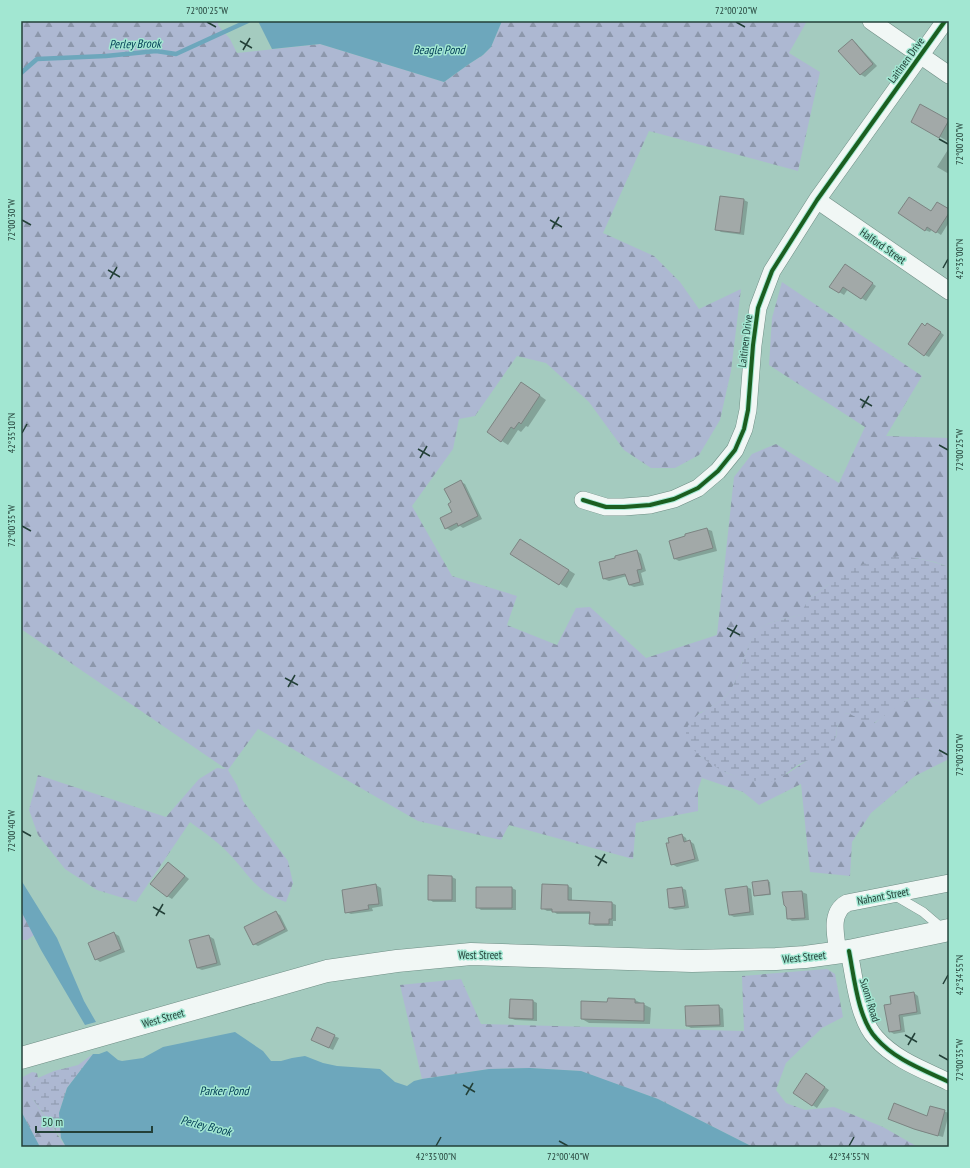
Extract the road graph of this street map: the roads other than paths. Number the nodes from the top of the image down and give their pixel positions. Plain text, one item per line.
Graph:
1 (871, 21) edge
2 (945, 21) edge
3 (920, 55) junction
4 (949, 75) edge
5 (817, 200) junction
6 (949, 291) edge
7 (584, 500) dead end
8 (949, 883) edge
9 (894, 894) junction
10 (947, 930) edge
11 (844, 952) junction
12 (21, 1058) edge
13 (949, 1082) edge

1 - 3 street
2 - 3 street, Laitinen Drive
3 - 4 street
3 - 5 street, Laitinen Drive
5 - 6 street, Halford Street
5 - 7 street, Laitinen Drive
8 - 9 street, Nahant Street
9 - 10 lane
9 - 11 street, Nahant Street
10 - 11 main road, West Street
11 - 12 main road, West Street
11 - 13 street, Suomi Road

